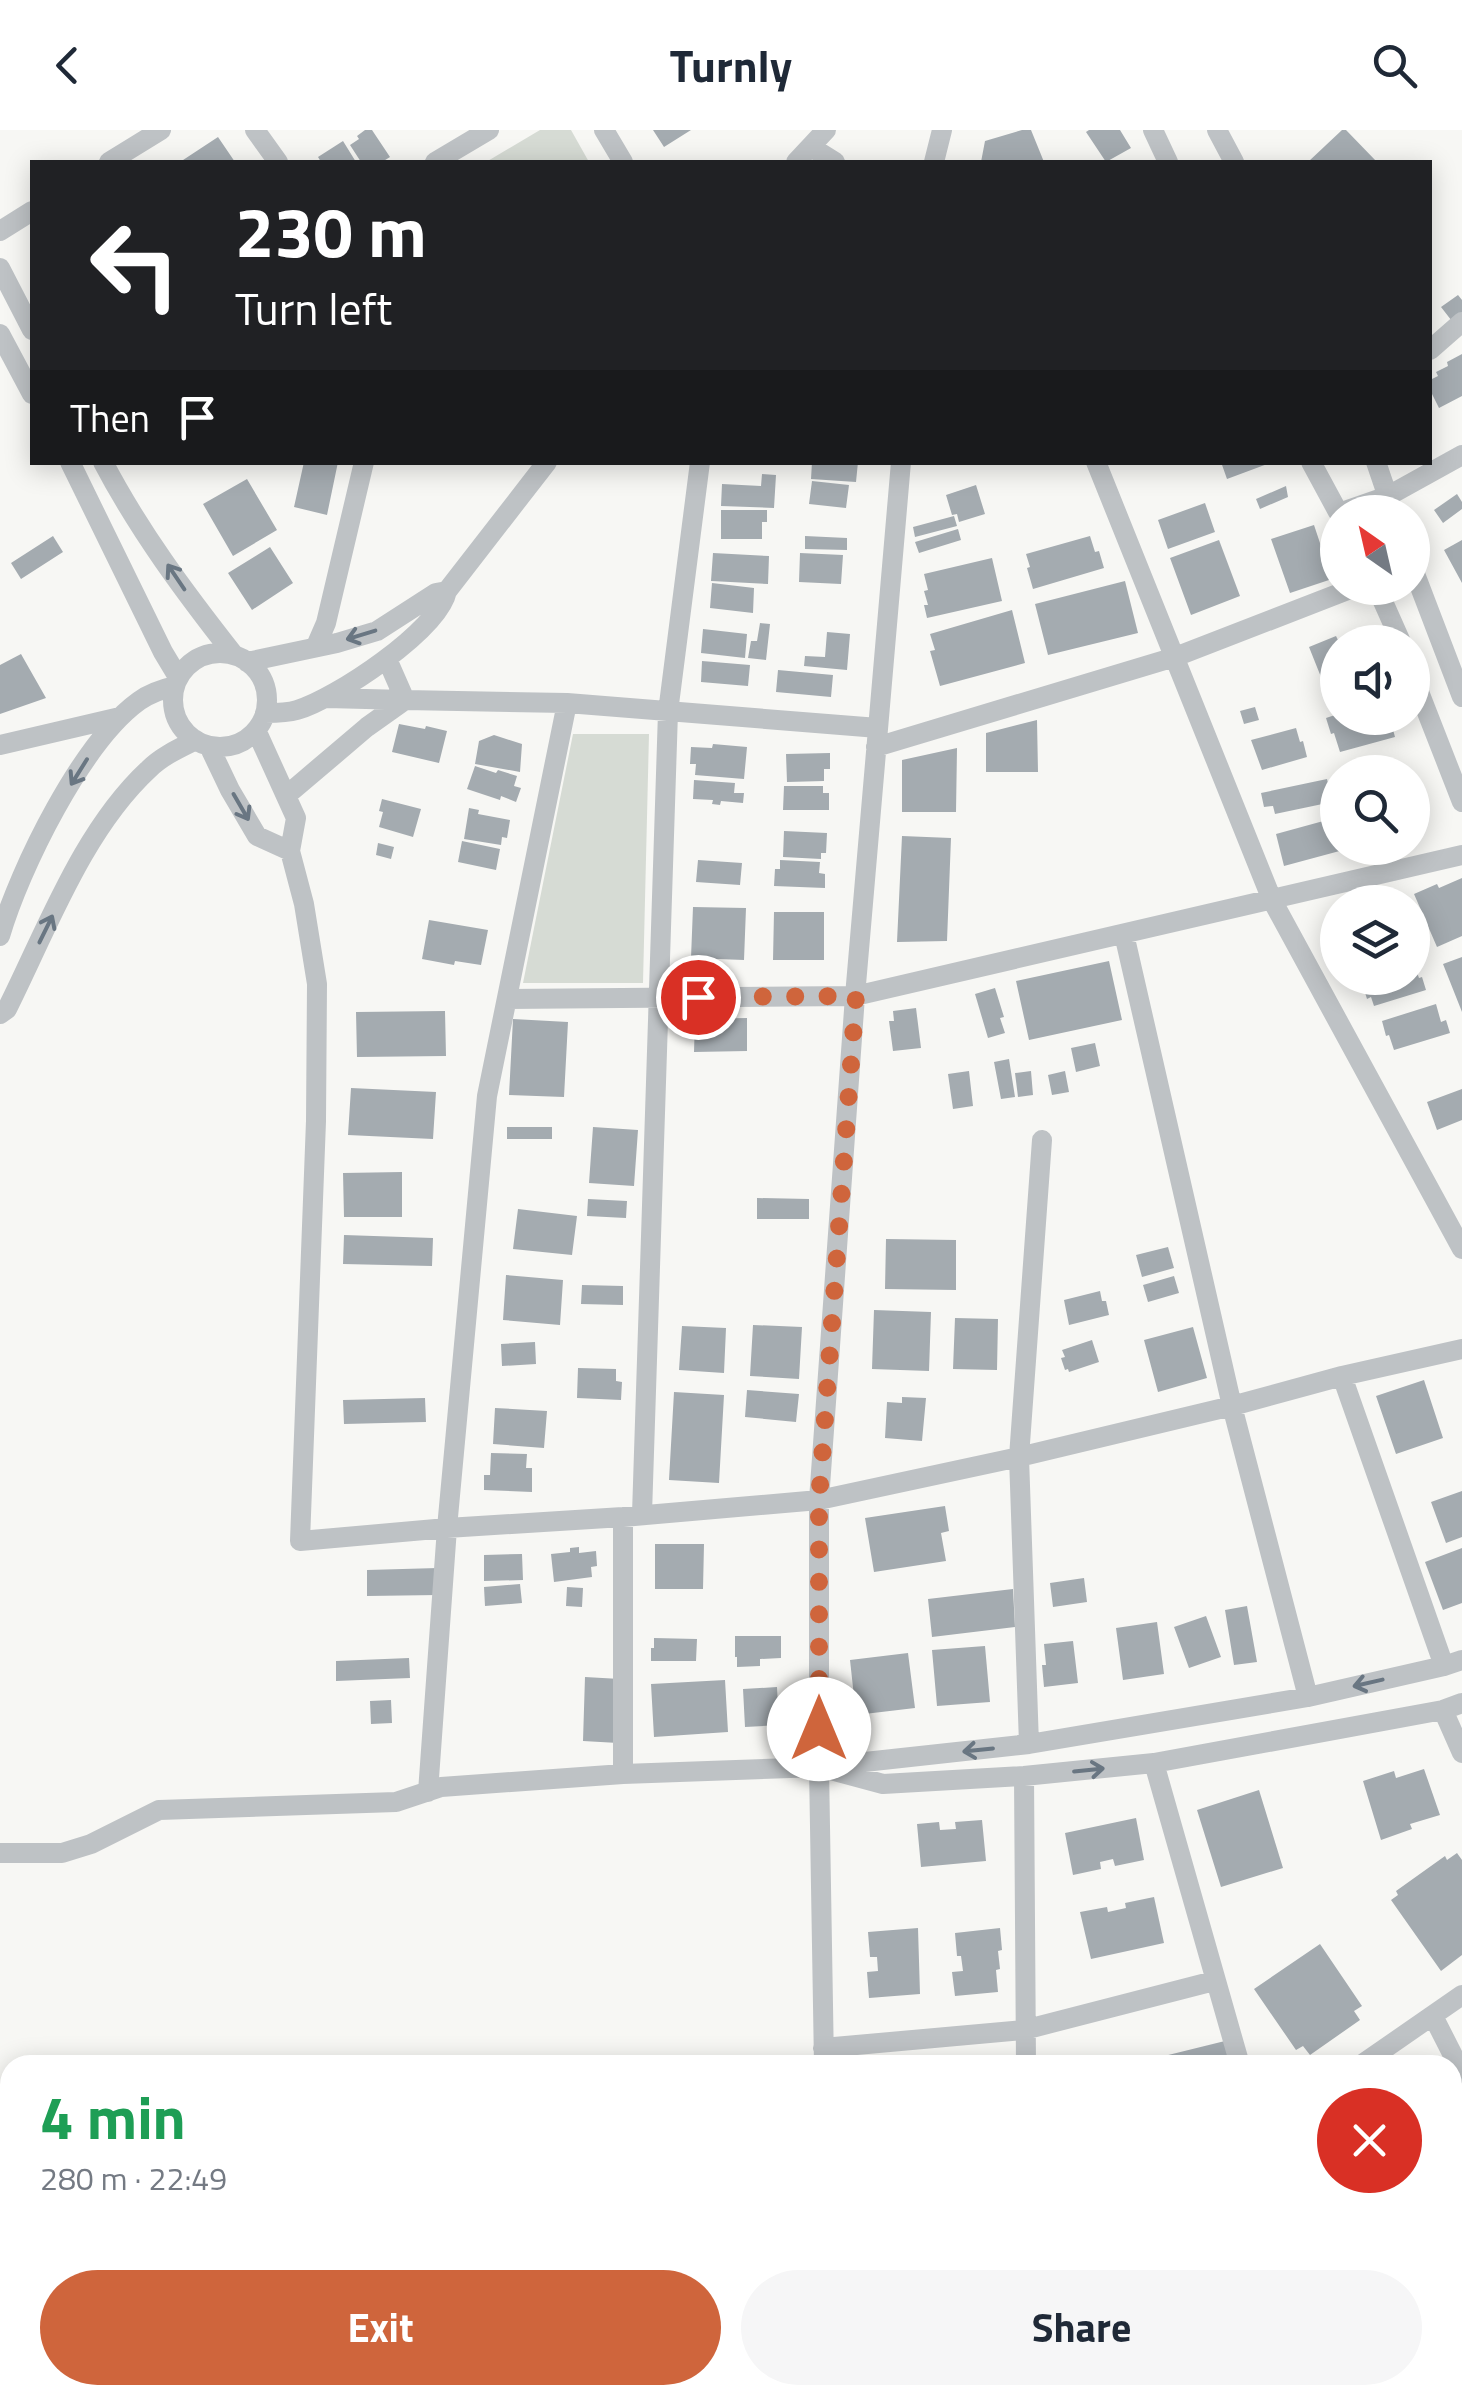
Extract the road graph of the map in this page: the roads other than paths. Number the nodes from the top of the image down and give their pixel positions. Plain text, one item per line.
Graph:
1 (161, 130) edge
2 (255, 130) edge
3 (489, 130) edge
4 (604, 130) edge
5 (826, 130) edge
6 (942, 130) edge
7 (1153, 130) edge
8 (1217, 130) edge
9 (804, 155) edge
10 (113, 160) edge
11 (277, 160) edge
12 (437, 160) edge
13 (622, 160) edge
14 (934, 160) edge
15 (1167, 160) edge
16 (1233, 160) edge
17 (30, 212) edge
18 (0, 231) edge
19 (0, 268) edge
20 (1462, 322) edge
21 (30, 326) edge
22 (0, 334) edge
23 (1432, 348) edge
24 (30, 390) edge
25 (1462, 454) edge
26 (71, 465) edge
27 (105, 465) edge
28 (363, 465) edge
29 (546, 465) edge
30 (700, 465) edge
31 (901, 465) edge
32 (1097, 465) edge
33 (1313, 465) edge
34 (1377, 465) edge
35 (1330, 495) edge
36 (1388, 495) edge
37 (1404, 495) edge
38 (447, 591) junction
39 (1320, 601) edge
40 (1427, 605) edge
41 (316, 646) junction
42 (1175, 657) junction
43 (241, 658) junction
44 (387, 659) junction
45 (176, 681) junction
46 (1462, 697) edge
47 (325, 698) junction
48 (405, 700) junction
49 (567, 703) junction
50 (668, 712) junction
51 (120, 716) junction
52 (1430, 720) edge
53 (261, 721) junction
54 (877, 738) junction
55 (202, 743) junction
56 (0, 745) edge
57 (287, 795) junction
58 (1462, 802) edge
59 (290, 852) junction
60 (1462, 855) edge
61 (1272, 900) junction
62 (1124, 934) junction
63 (0, 936) edge
64 (856, 996) junction
65 (659, 998) junction
66 (508, 999) junction
67 (0, 1014) edge
68 (1042, 1140) dead end
69 (1462, 1249) edge
70 (1462, 1349) edge
71 (1342, 1376) junction
72 (1232, 1406) junction
73 (1019, 1457) junction
74 (819, 1500) junction
75 (633, 1516) junction
76 (447, 1528) junction
77 (1453, 1663) edge
78 (1308, 1697) junction
79 (1452, 1706) edge
80 (1029, 1744) junction
81 (1462, 1754) edge
82 (1154, 1763) junction
83 (819, 1767) junction
84 (623, 1774) junction
85 (1024, 1776) junction
86 (428, 1792) junction
87 (0, 1852) edge
88 (1214, 1981) junction
89 (1462, 1995) edge
90 (1433, 2016) junction
91 (1024, 2030) junction
92 (824, 2055) edge
93 (832, 2055) edge
94 (1025, 2055) edge
95 (1237, 2055) edge
96 (1375, 2055) edge
97 (1452, 2055) edge

1 - 10 street
2 - 11 street
3 - 12 street
4 - 13 street
5 - 9 street
6 - 14 street
7 - 15 street
8 - 16 street
17 - 18 street
19 - 21 street
20 - 23 street
22 - 24 street
25 - 37 street
26 - 45 street
43 -> 27 street
28 - 41 street
29 - 38 street
30 - 50 street
31 - 54 street
32 - 42 street
33 - 35 street
34 - 36 street
38 -> 41 street
38 - 44 street
39 - 42 street
40 - 46 street
41 - 43 street
42 - 54 street
42 - 61 street
43 - 45 street
43 - 53 street
44 - 47 street
44 - 48 street
45 - 51 street
45 - 55 street
47 - 48 street
47 - 53 street
48 - 49 street
48 - 57 street
49 - 50 street
49 - 66 street
50 - 54 street
50 - 65 street
51 - 56 street
51 -> 63 street
52 - 58 street
53 - 55 street
53 - 57 street
54 - 64 street
55 -> 59 street
67 -> 55 street
57 - 59 street
59 - 76 street
60 - 61 street
61 - 62 street
61 - 69 street
62 - 64 street
62 - 72 street
64 - 65 street
64 - 74 street
65 - 66 street
65 - 75 street
66 - 76 street
68 - 73 street
70 - 71 street
71 - 72 street
71 - 77 street
72 - 73 street
72 - 78 street
73 - 74 street
73 - 80 street
74 - 75 street
74 - 83 street
75 - 76 street
75 - 84 street
76 - 86 street
77 -> 78 street
78 - 80 street
79 - 81 street
79 - 82 street
80 -> 83 street
85 -> 82 street
82 - 88 street
83 - 84 street
83 - 85 street
83 - 92 street
84 - 86 street
85 - 91 street
86 - 87 street
88 - 91 street
88 - 95 street
89 - 90 street
90 - 96 street
90 - 97 street
91 - 93 street
91 - 94 street

